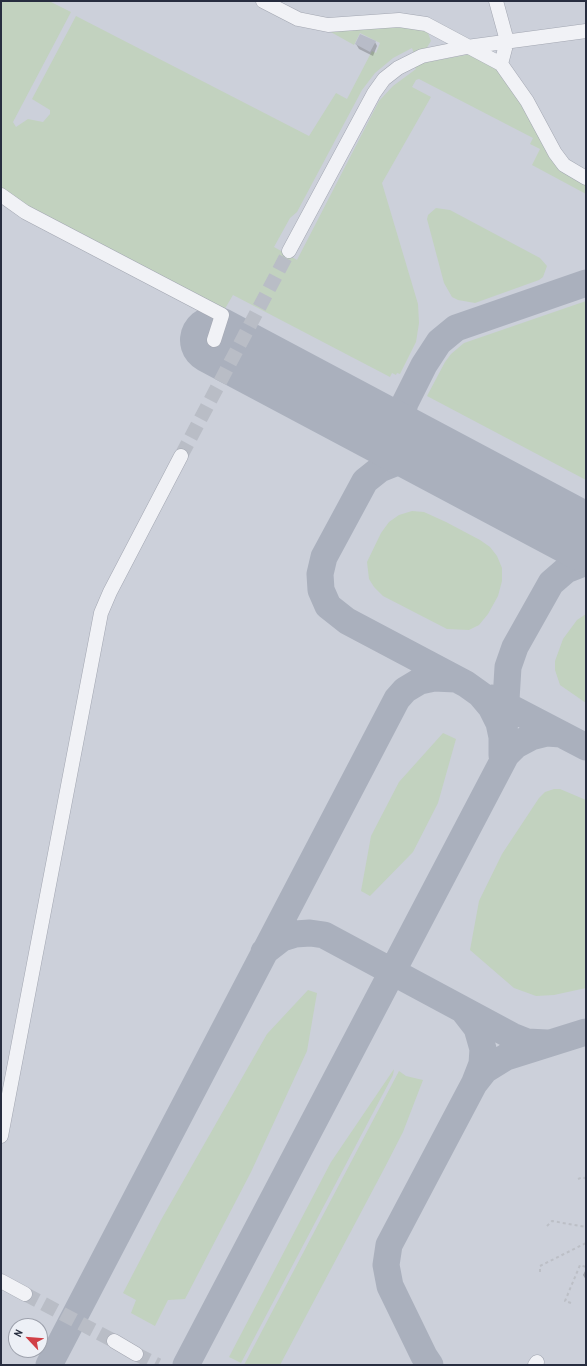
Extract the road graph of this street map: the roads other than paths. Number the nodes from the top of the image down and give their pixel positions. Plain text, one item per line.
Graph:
1 (264, 1) edge
2 (496, 1) edge
3 (434, 29) junction
4 (586, 31) edge
5 (507, 41) junction
6 (467, 47) junction
7 (431, 54) junction
8 (500, 64) junction
9 (586, 178) edge
10 (1, 195) edge
11 (289, 251) tunnel mouth
12 (214, 340) dead end
13 (181, 456) tunnel mouth
14 (1, 1136) edge
15 (1, 1281) edge
16 (25, 1294) tunnel mouth
17 (114, 1341) tunnel mouth
18 (136, 1354) tunnel mouth

1 - 3 lane
2 - 5 lane
3 - 6 lane
3 - 7 lane
4 - 5 lane
5 - 6 lane
5 - 8 lane
6 - 7 lane
6 - 8 lane
7 - 11 lane
8 - 9 lane
10 - 12 lane
13 - 14 lane
15 - 16 lane
17 - 18 lane

